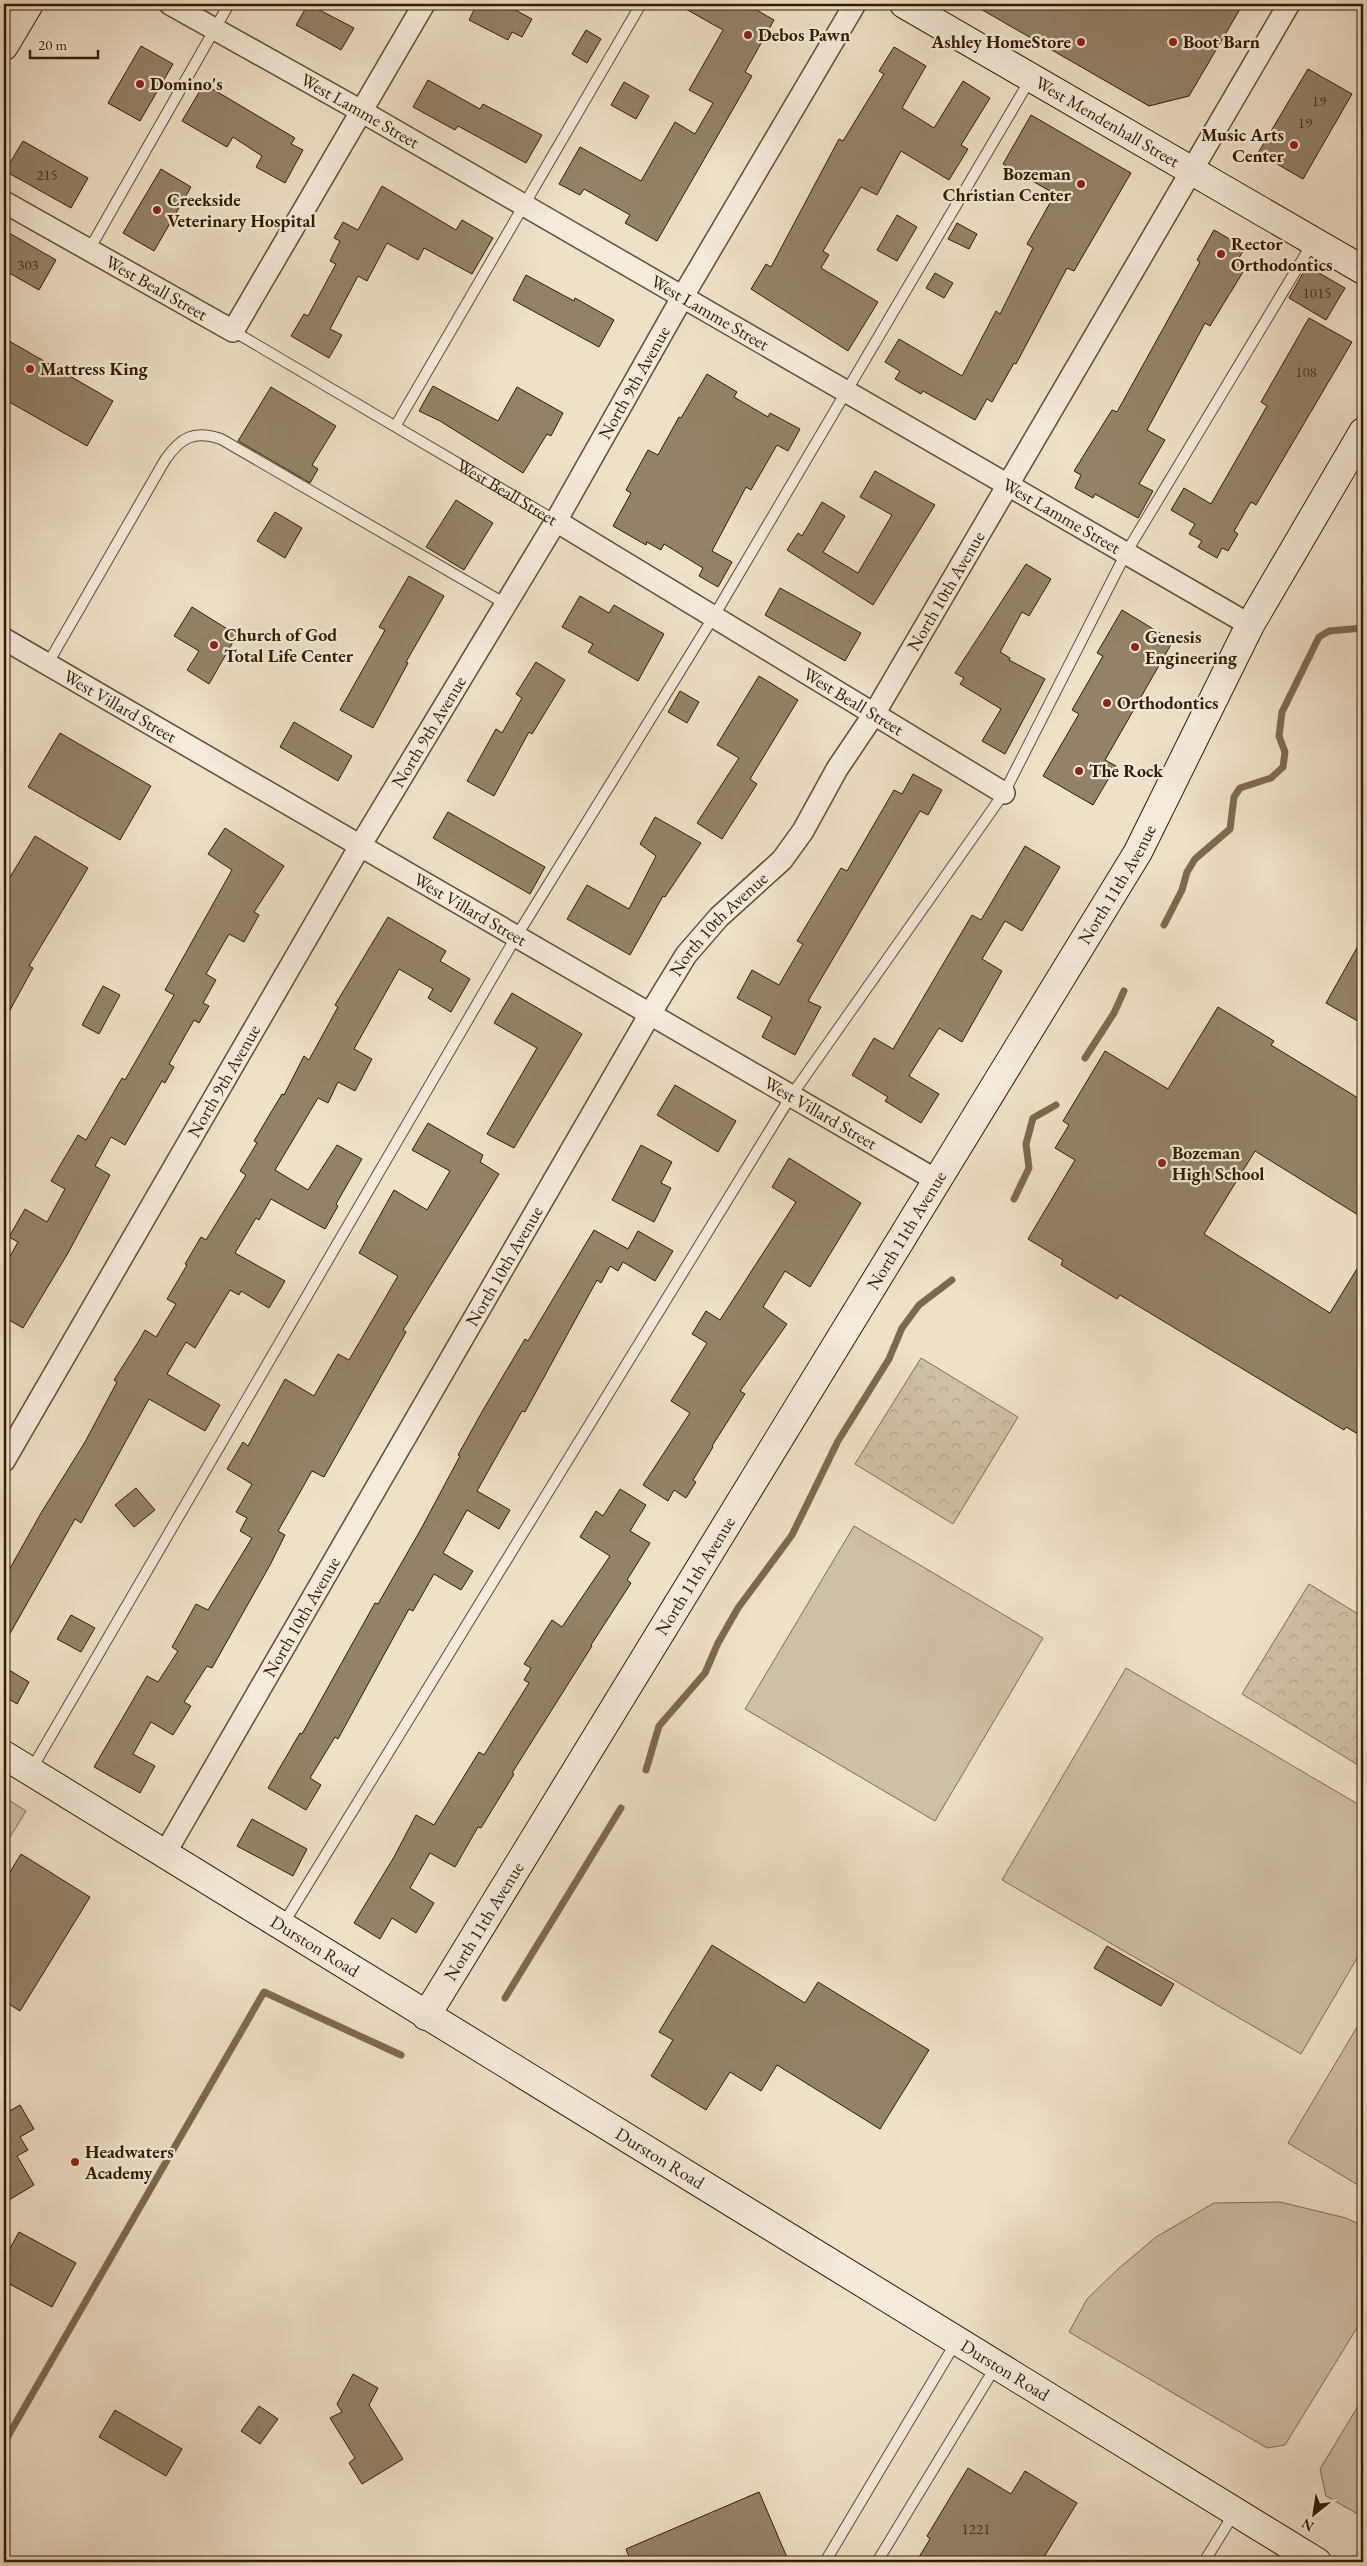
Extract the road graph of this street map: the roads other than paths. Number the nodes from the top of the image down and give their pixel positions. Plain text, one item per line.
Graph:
1 (28, 4) edge
2 (170, 4) edge
3 (229, 4) edge
4 (424, 4) edge
5 (641, 4) edge
6 (855, 4) edge
7 (904, 4) edge
8 (1289, 4) edge
9 (214, 28) junction
10 (4, 46) edge
11 (1031, 78) junction
12 (361, 111) junction
13 (1192, 170) junction
14 (4, 202) edge
15 (523, 206) junction
16 (1313, 241) junction
17 (89, 250) junction
18 (1363, 270) edge
19 (682, 296) junction
20 (233, 330) junction
21 (846, 392) junction
22 (396, 425) junction
23 (1363, 432) edge
24 (1006, 484) junction
25 (556, 521) junction
26 (1126, 553) junction
27 (504, 603) junction
28 (714, 616) junction
29 (1250, 625) junction
30 (4, 640) edge
31 (47, 665) junction
32 (874, 714) junction
33 (1004, 793) junction
34 (360, 846) junction
35 (516, 937) junction
36 (650, 1014) junction
37 (791, 1096) junction
38 (936, 1180) junction
39 (4, 1461) edge
40 (4, 1755) edge
41 (30, 1771) junction
42 (164, 1855) junction
43 (282, 1927) junction
44 (426, 2016) junction
45 (956, 2341) junction
46 (996, 2366) junction
47 (1234, 2512) junction
48 (1306, 2560) edge
49 (825, 2562) edge
50 (877, 2562) edge
51 (1204, 2562) edge

1 - 10 main road
2 - 9 street, West Lamme Street
3 - 9 lane
4 - 12 street
5 - 15 lane
6 - 19 street, North 9th Avenue
7 - 11 street, West Mendenhall Street
8 - 13 street, North 10th Avenue
9 - 12 street, West Lamme Street
9 - 17 lane
11 - 13 street, West Mendenhall Street
11 - 21 lane
12 - 15 street, West Lamme Street
12 - 20 street
13 - 16 street, West Mendenhall Street
13 - 24 street, North 10th Avenue
14 - 17 street, West Beall Street
15 - 19 street, West Lamme Street
15 - 22 lane
16 - 18 street, West Mendenhall Street
16 - 26 lane
17 - 20 street, West Beall Street
19 - 21 street, West Lamme Street
19 - 25 street, North 9th Avenue
20 - 22 lane, West Beall Street
21 - 24 street, West Lamme Street
21 - 28 lane
22 - 25 lane, West Beall Street
23 - 29 street, North 11th Avenue
24 - 26 street, West Lamme Street
24 - 32 street, North 10th Avenue
25 - 27 street, North 9th Avenue
25 - 28 street, West Beall Street
26 - 29 street, West Lamme Street
26 - 33 lane
27 - 31 lane
27 - 34 street, North 9th Avenue
28 - 32 street, West Beall Street
28 - 35 lane
29 - 38 street, North 11th Avenue
30 - 31 street, West Villard Street
31 - 34 street, West Villard Street
32 - 33 street, West Beall Street
32 - 36 street, North 10th Avenue
33 - 37 lane
34 - 35 street, West Villard Street
34 - 39 street, North 9th Avenue
35 - 36 street, West Villard Street
35 - 41 lane
36 - 37 street, West Villard Street
36 - 42 street, North 10th Avenue
37 - 38 street, West Villard Street
37 - 43 lane
38 - 44 street, North 11th Avenue
40 - 41 street, Durston Road
41 - 42 street, Durston Road
42 - 43 street, Durston Road
43 - 44 street, Durston Road
44 - 45 street, Durston Road
45 - 46 street, Durston Road
45 - 49 lane
46 - 47 street, Durston Road
46 - 50 lane
47 - 48 street, Durston Road
47 - 51 lane

